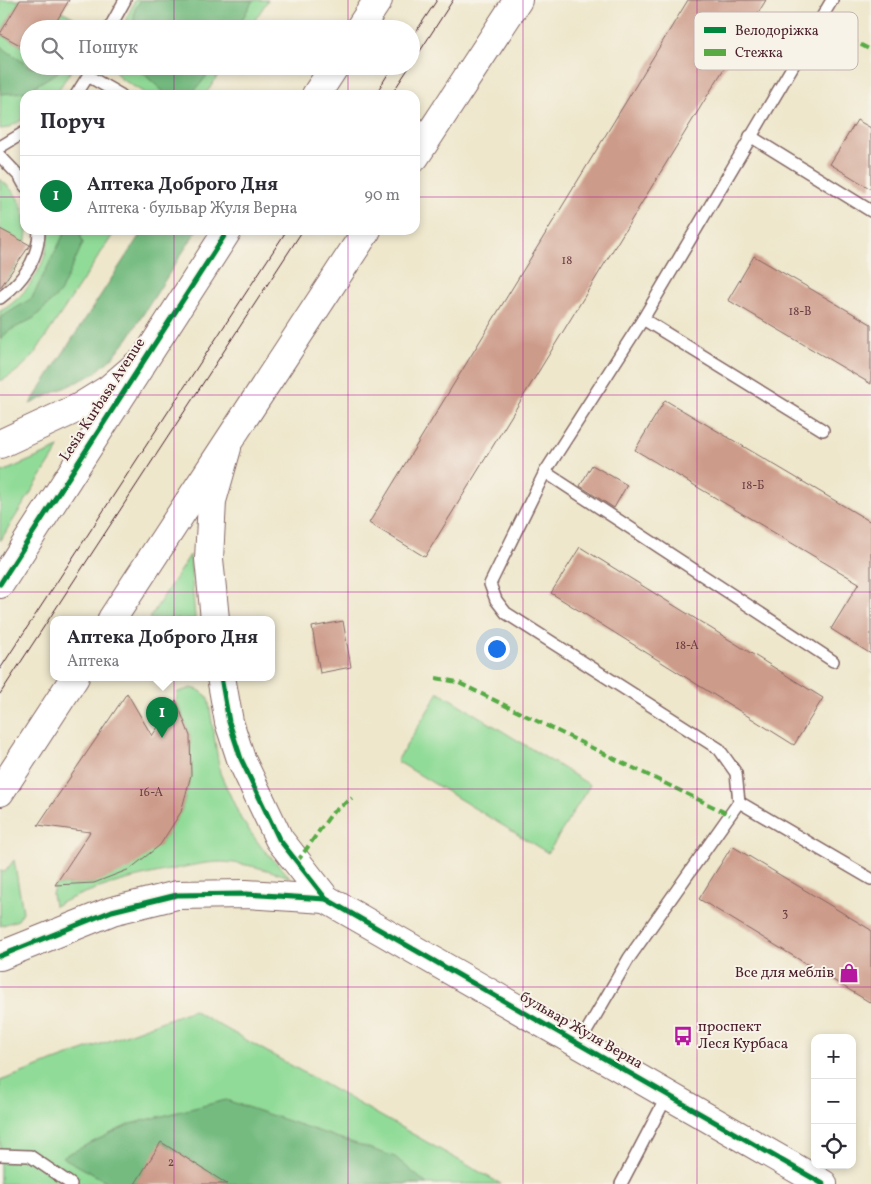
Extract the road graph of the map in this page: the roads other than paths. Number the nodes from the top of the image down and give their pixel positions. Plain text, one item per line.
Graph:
1 (125, 0) edge
2 (378, 0) edge
3 (518, 0) edge
4 (832, 0) edge
5 (825, 12) edge
6 (114, 20) edge
7 (365, 20) edge
8 (790, 70) edge
9 (88, 75) edge
10 (96, 75) edge
11 (328, 75) edge
12 (79, 90) edge
13 (115, 90) edge
14 (319, 90) edge
15 (20, 135) edge
16 (750, 136) junction
17 (0, 147) edge
18 (420, 148) edge
19 (0, 156) edge
20 (20, 177) edge
21 (871, 211) edge
22 (39, 235) edge
23 (225, 235) edge
24 (364, 235) edge
25 (0, 298) edge
26 (643, 319) junction
27 (144, 359) junction
28 (823, 430) dead end
29 (230, 437) junction
30 (0, 444) edge
31 (544, 472) junction
32 (0, 584) edge
33 (114, 616) edge
34 (215, 616) edge
35 (833, 662) dead end
36 (72, 681) edge
37 (222, 681) edge
38 (0, 792) edge
39 (739, 802) junction
40 (871, 879) edge
41 (326, 899) junction
42 (0, 956) edge
43 (579, 1044) junction
44 (667, 1096) junction
45 (0, 1155) edge
46 (71, 1184) edge
47 (621, 1184) edge
48 (823, 1184) edge

1 - 6 lane
2 - 7 street
3 - 18 street
4 - 5 lane
8 - 16 lane
9 - 12 lane
10 - 13 lane
11 - 14 street
15 - 17 lane
16 - 21 lane
16 - 26 lane
19 - 20 lane
22 - 25 lane
23 - 27 street, Lesia Kurbasa Avenue
24 - 29 street
26 - 28 lane
26 - 31 lane
27 - 30 street
27 - 32 street, Lesia Kurbasa Avenue
29 - 33 street
29 - 34 street
31 - 35 lane
31 - 39 lane
36 - 38 street
37 - 41 street, бульвар Жуля Верна
39 - 40 lane
39 - 43 lane
41 - 42 street, бульвар Жуля Верна
41 - 43 street, бульвар Жуля Верна
43 - 44 street, бульвар Жуля Верна
44 - 47 lane
44 - 48 street, бульвар Жуля Верна
45 - 46 lane

